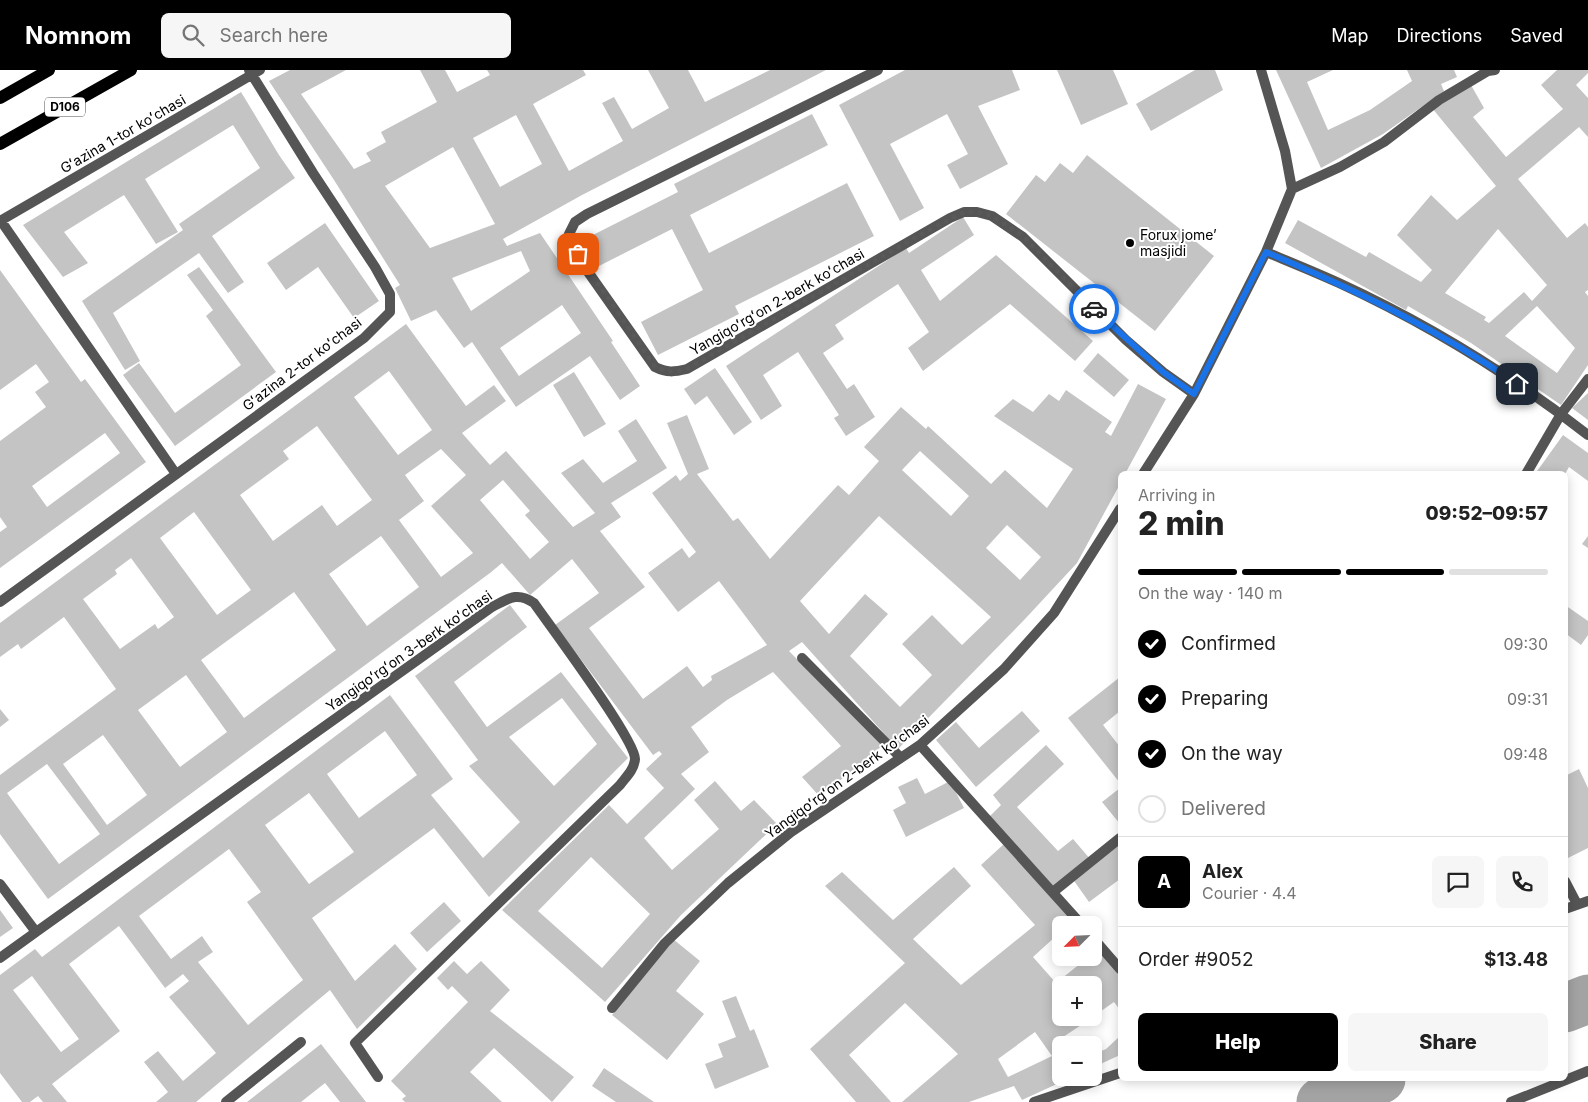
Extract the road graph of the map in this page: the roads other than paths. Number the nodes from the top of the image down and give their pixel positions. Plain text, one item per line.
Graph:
1 (49, 70) edge
2 (131, 70) edge
3 (878, 70) edge
4 (1261, 70) edge
5 (1495, 70) edge
6 (254, 72) edge
7 (0, 98) edge
8 (0, 144) edge
9 (1292, 189) junction
10 (0, 221) edge
11 (1266, 252) junction
12 (1588, 379) edge
13 (1194, 394) junction
14 (1561, 414) junction
15 (1588, 435) edge
16 (1145, 471) edge
17 (1528, 471) edge
18 (176, 474) junction
19 (1118, 512) edge
20 (0, 602) edge
21 (802, 658) dead end
22 (920, 745) junction
23 (900, 757) junction
24 (1118, 840) edge
25 (0, 884) edge
26 (1568, 887) edge
27 (1053, 892) junction
28 (1588, 901) edge
29 (1577, 904) junction
30 (1568, 908) edge
31 (1074, 916) edge
32 (36, 932) junction
33 (1102, 948) edge
34 (0, 958) edge
35 (1118, 967) edge
36 (612, 1008) dead end
37 (300, 1042) dead end
38 (1588, 1071) edge
39 (1118, 1074) edge
40 (378, 1077) dead end
41 (1568, 1079) edge
42 (1563, 1081) edge
43 (226, 1102) edge
44 (1034, 1102) edge
45 (1510, 1102) edge

1 - 7 main road
2 - 8 main road, D106
3 - 13 street, Yangiqoʻrgʻon 2-berk koʻchasi
4 - 9 street
5 - 9 street
6 - 10 street, Gʻazina 1-tor koʻchasi
6 - 18 street, Gʻazina 2-tor koʻchasi
9 - 11 street
10 - 18 street
11 - 13 street
11 - 14 street
12 - 14 street
13 - 16 street
14 - 15 street
14 - 17 street
18 - 20 street, Gʻazina 2-tor koʻchasi
19 - 22 street, Yangiqoʻrgʻon 2-berk koʻchasi
21 - 23 street
22 - 23 street, Yangiqoʻrgʻon 2-berk koʻchasi
22 - 27 street
23 - 36 street, Yangiqoʻrgʻon 2-berk koʻchasi
24 - 27 street
25 - 32 street
26 - 29 street
27 - 31 street
28 - 29 street
29 - 30 street
32 - 34 street
32 - 40 street, Yangiqoʻrgʻon 3-berk koʻchasi
33 - 35 street
37 - 43 street
38 - 41 street
39 - 44 street
42 - 45 street

